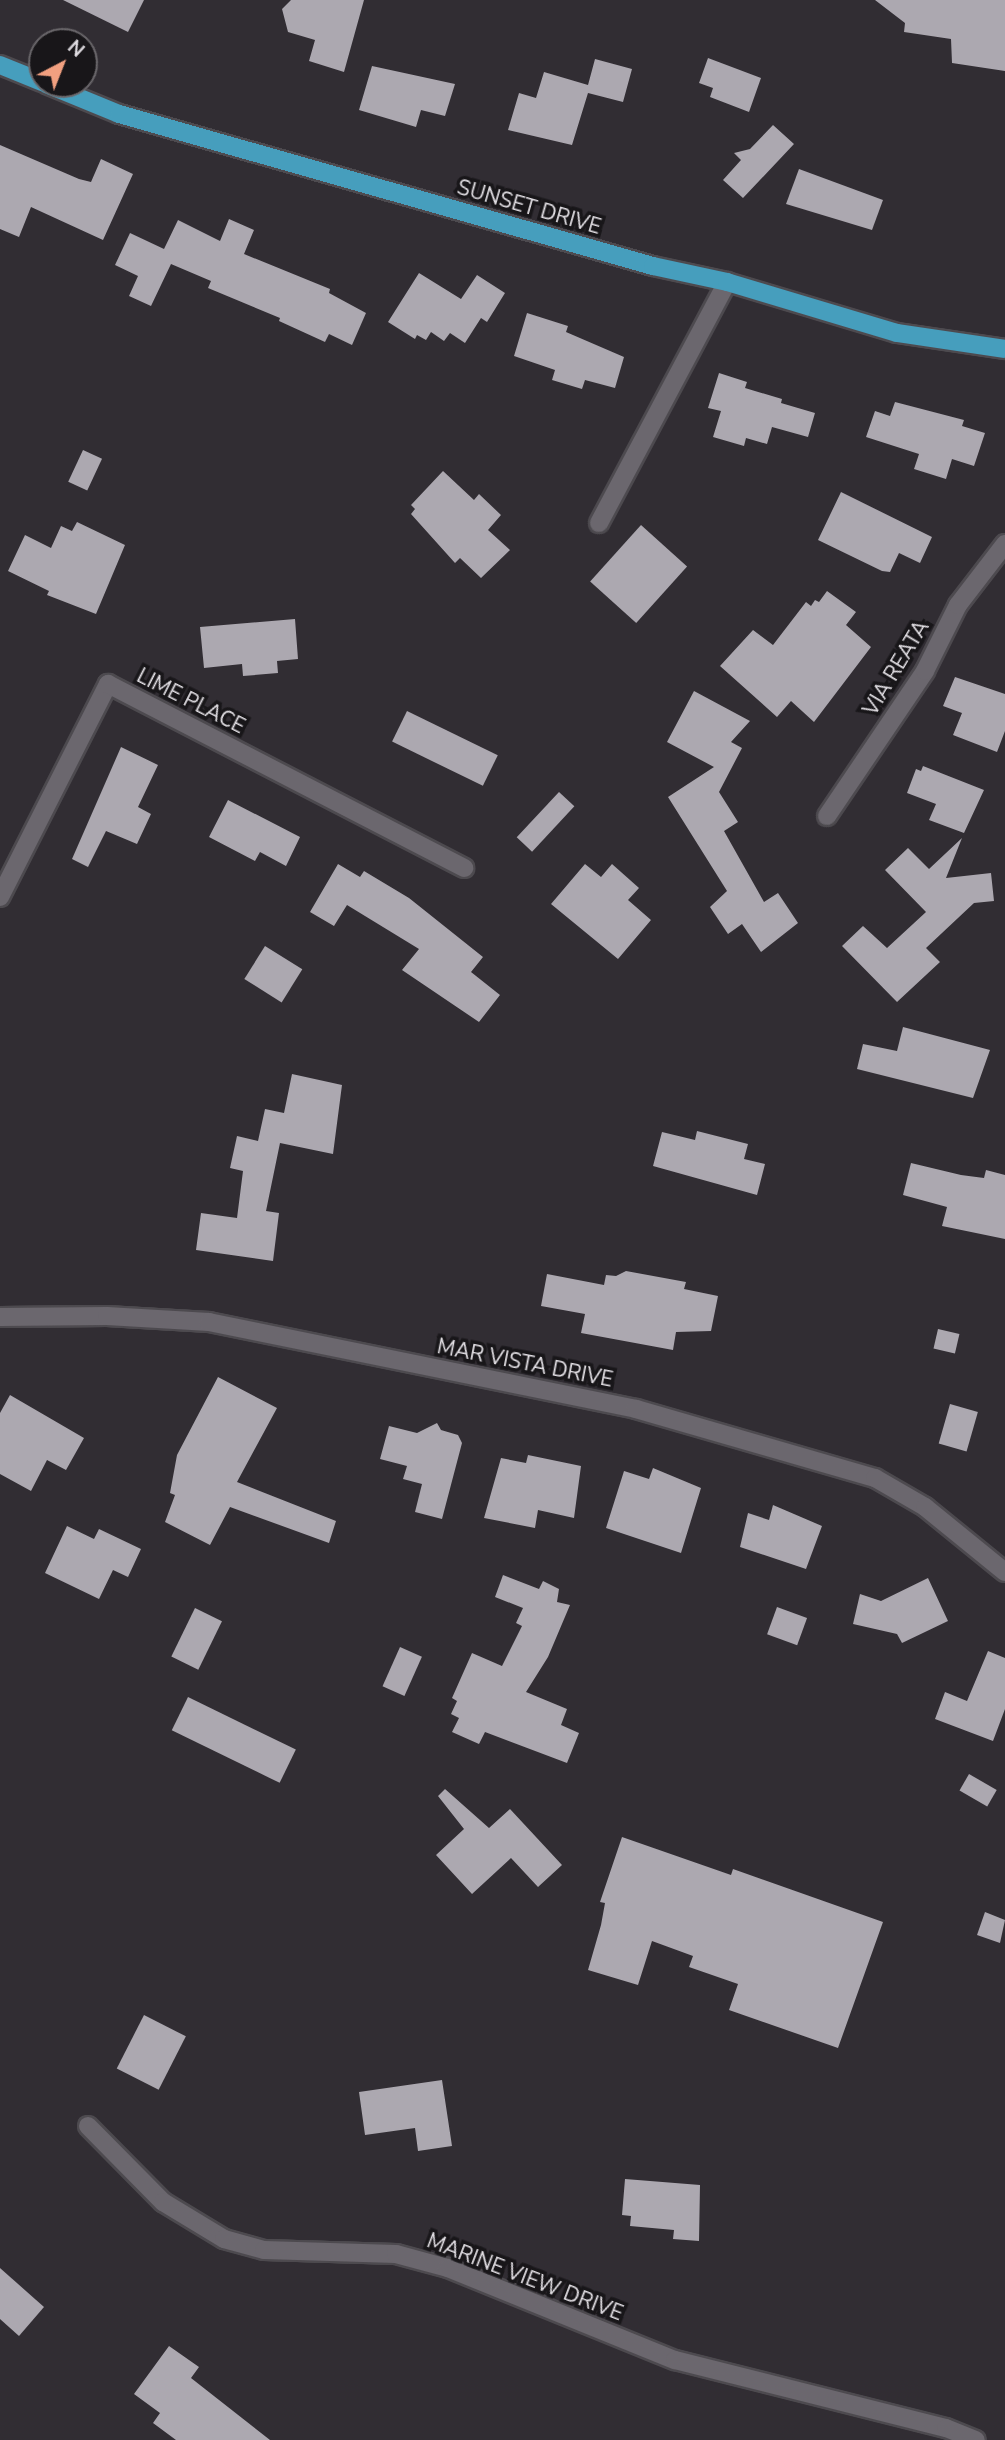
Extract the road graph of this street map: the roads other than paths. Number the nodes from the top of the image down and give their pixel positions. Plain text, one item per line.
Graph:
1 (0, 65) edge
2 (28, 76) edge
3 (80, 98) edge
4 (727, 282) junction
5 (1005, 349) edge
6 (598, 523) dead end
7 (1005, 544) edge
8 (827, 817) dead end
9 (464, 868) dead end
10 (0, 897) edge
11 (0, 1317) edge
12 (1005, 1572) edge
13 (88, 2126) dead end
14 (976, 2440) edge

1 - 2 main road, SUNSET DRIVE
3 - 4 main road, SUNSET DRIVE
4 - 5 main road, SUNSET DRIVE
4 - 6 street
7 - 8 street, VIA REATA
9 - 10 street, LIME PLACE
11 - 12 street, MAR VISTA DRIVE
13 - 14 street, MARINE VIEW DRIVE

